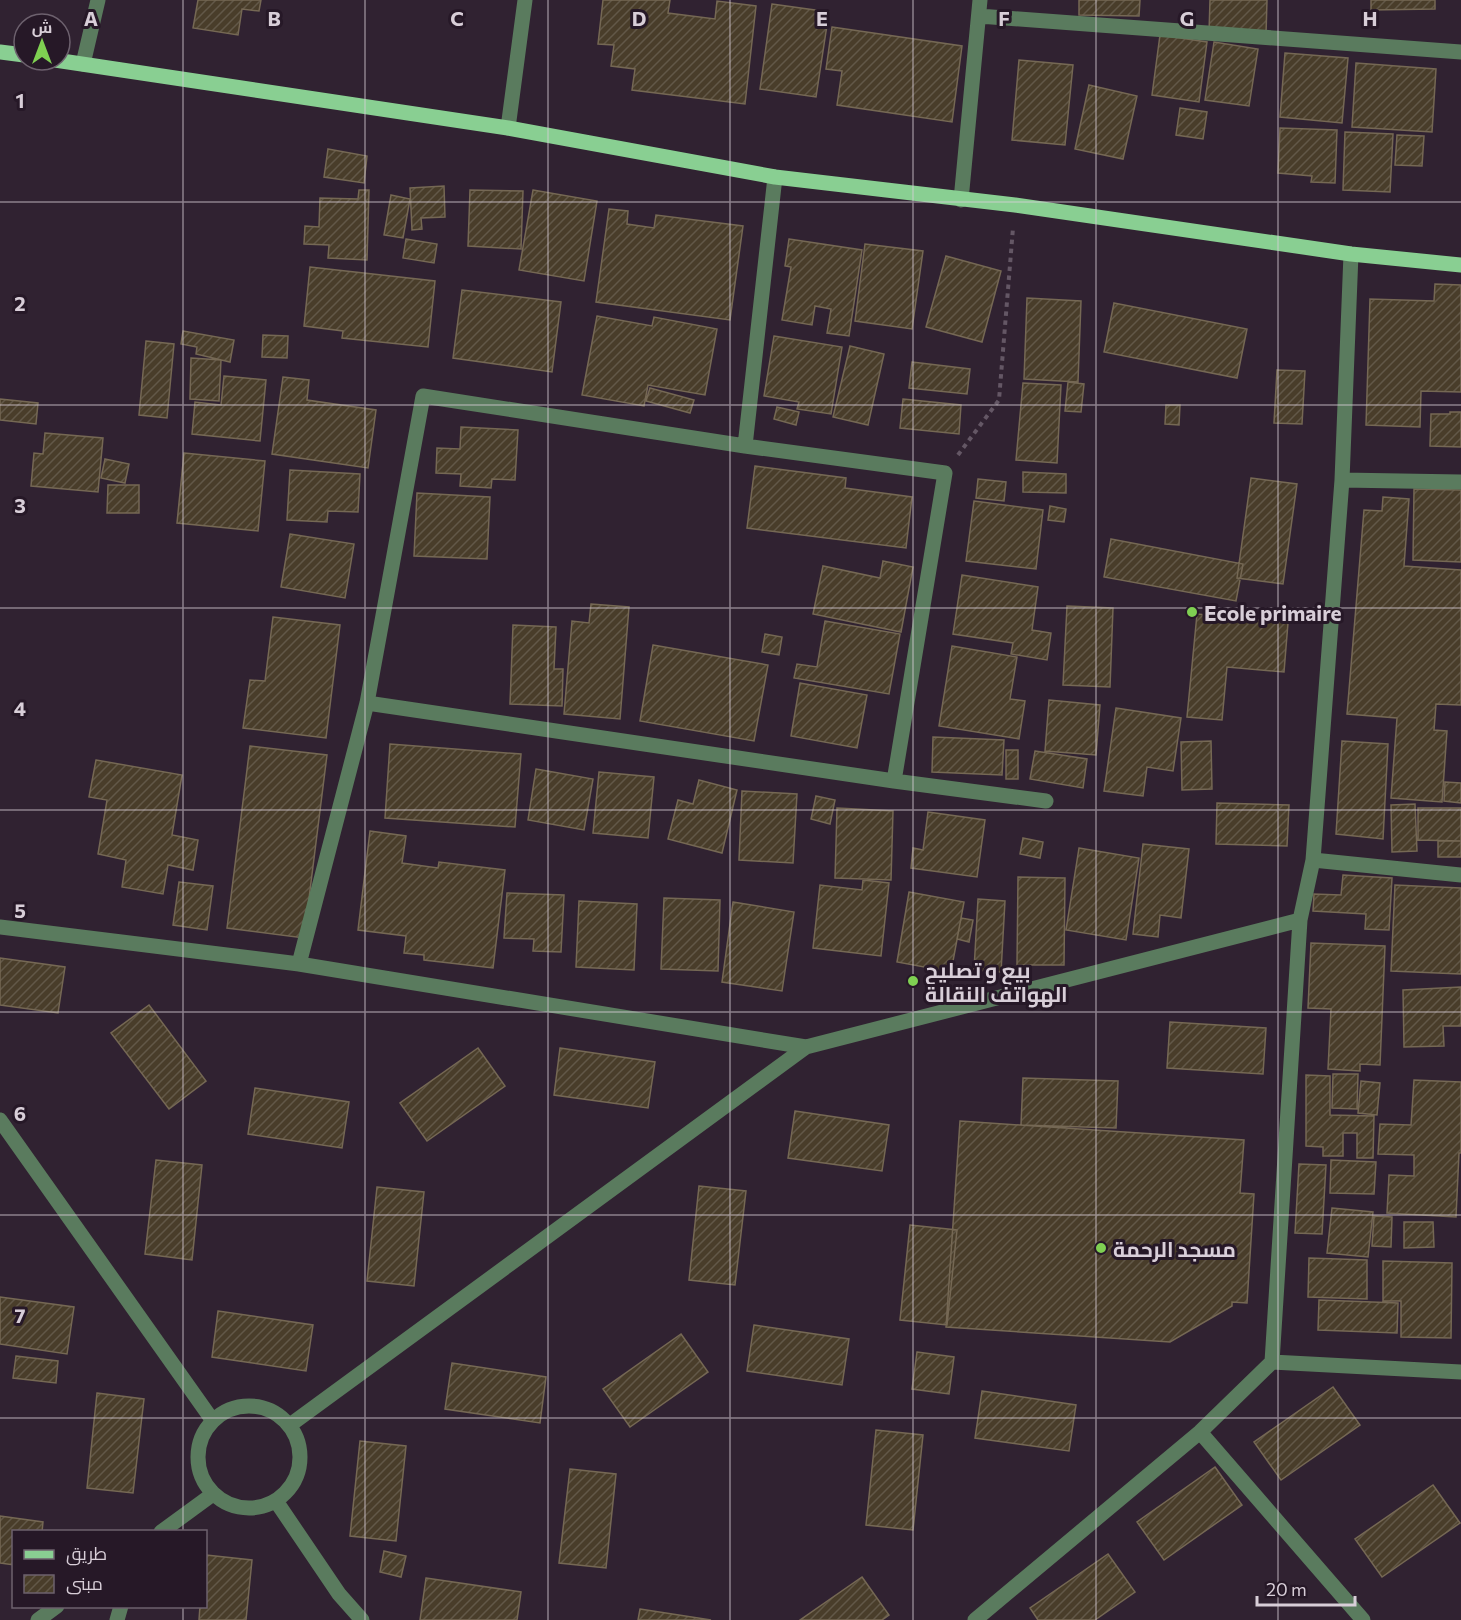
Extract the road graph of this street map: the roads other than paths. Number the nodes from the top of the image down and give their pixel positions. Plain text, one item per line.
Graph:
1 (98, 0) edge
2 (525, 0) edge
3 (980, 0) edge
4 (979, 16) junction
5 (1461, 52) edge
6 (72, 62) edge
7 (83, 64) junction
8 (507, 128) junction
9 (775, 177) junction
10 (961, 200) junction
11 (1351, 254) junction
12 (1461, 265) edge
13 (746, 446) junction
14 (1342, 480) junction
15 (1461, 482) edge
16 (368, 703) junction
17 (894, 781) junction
18 (1046, 801) dead end
19 (1313, 860) junction
20 (1461, 875) edge
21 (1300, 920) junction
22 (0, 927) edge
23 (299, 964) junction
24 (806, 1047) junction
25 (0, 1120) edge
26 (1272, 1362) junction
27 (1461, 1372) edge
28 (213, 1421) junction
29 (290, 1425) junction
30 (1200, 1432) junction
31 (213, 1494) junction
32 (276, 1501) junction
33 (164, 1530) edge
34 (54, 1608) edge
35 (38, 1620) edge
36 (362, 1620) edge
37 (975, 1620) edge
38 (1363, 1620) edge

1 - 7 street
2 - 8 street
3 - 4 street
4 - 5 street
4 - 10 street
6 - 7 main road
7 - 8 main road
8 - 9 main road
9 - 10 main road
9 - 13 street
10 - 11 main road
11 - 12 main road
11 - 14 street
13 - 16 street
13 - 17 street
14 - 15 street
14 - 19 street
16 - 17 street
16 - 23 street
17 - 18 street
19 - 20 street
19 - 21 street
21 - 24 street
21 - 26 street
22 - 23 street
23 - 24 street
24 - 29 street
25 - 28 street
26 - 27 street
26 - 30 street
28 - 29 street
28 - 31 street
29 - 32 street
30 - 37 street
30 - 38 street
31 - 32 street
31 - 33 street
32 - 36 street
34 - 35 street

